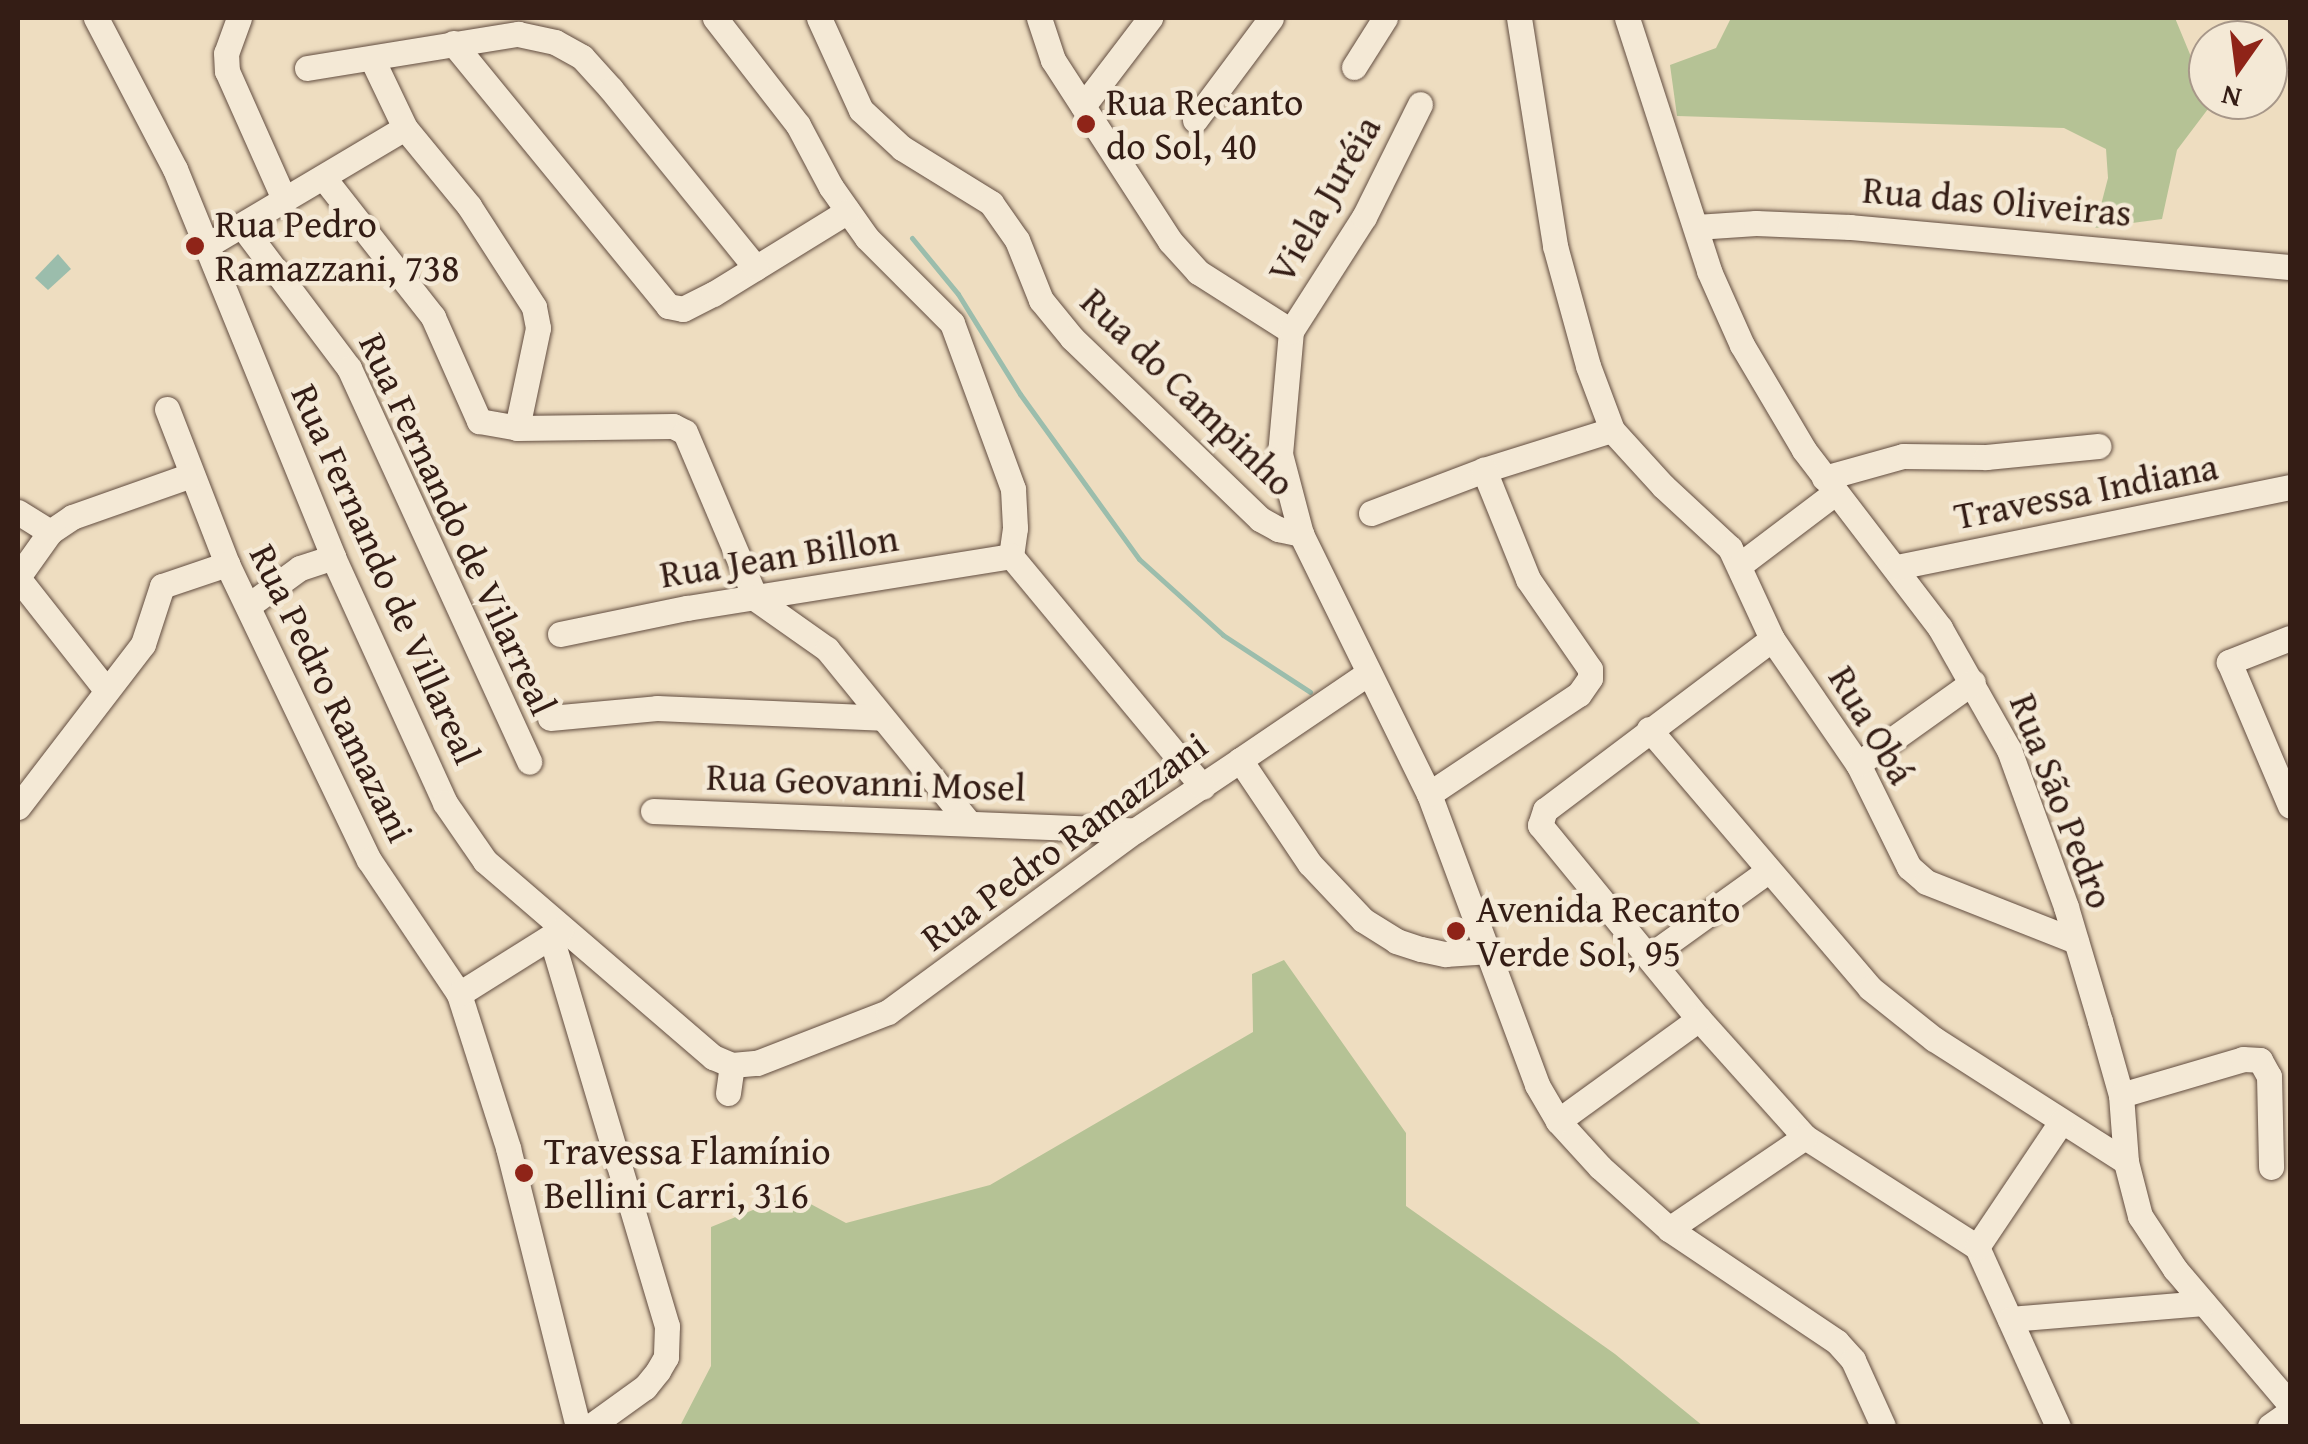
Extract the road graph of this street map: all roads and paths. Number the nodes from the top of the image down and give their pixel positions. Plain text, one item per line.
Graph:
1 (96, 18) edge
2 (239, 18) edge
3 (715, 18) edge
4 (819, 18) edge
5 (1039, 18) edge
6 (1150, 18) edge
7 (1271, 18) edge
8 (1385, 18) edge
9 (1519, 18) edge
10 (1627, 18) edge
11 (452, 42) junction
12 (372, 59) junction
13 (1354, 67) dead end
14 (308, 68) dead end
15 (1420, 104) dead end
16 (1084, 106) junction
17 (1195, 120) dead end
18 (405, 128) junction
19 (323, 177) junction
20 (285, 201) junction
21 (848, 211) junction
22 (242, 226) junction
23 (1696, 227) junction
24 (206, 246) junction
25 (2290, 267) edge
26 (756, 268) junction
27 (1291, 330) junction
28 (168, 409) dead end
29 (517, 428) junction
30 (1612, 430) junction
31 (2098, 446) dead end
32 (1484, 470) junction
33 (191, 475) junction
34 (1829, 486) junction
35 (2290, 487) edge
36 (18, 512) edge
37 (1371, 513) dead end
38 (50, 532) junction
39 (1301, 534) junction
40 (1011, 556) junction
41 (333, 557) junction
42 (227, 564) junction
43 (1741, 564) junction
44 (1897, 567) junction
45 (18, 578) edge
46 (756, 599) junction
47 (248, 606) junction
48 (560, 634) dead end
49 (2290, 638) edge
50 (1772, 640) junction
51 (1367, 674) junction
52 (1972, 682) junction
53 (106, 690) junction
54 (550, 718) dead end
55 (882, 718) junction
56 (1648, 729) junction
57 (1240, 760) junction
58 (529, 762) dead end
59 (1858, 764) junction
60 (1203, 787) junction
61 (1429, 794) junction
62 (18, 806) edge
63 (2290, 806) edge
64 (653, 811) dead end
65 (968, 822) junction
66 (1136, 830) junction
67 (1768, 871) junction
68 (556, 933) junction
69 (2076, 941) junction
70 (1490, 950) junction
71 (1651, 956) junction
72 (460, 994) junction
73 (1698, 1018) junction
74 (732, 1065) junction
75 (728, 1093) dead end
76 (2121, 1095) junction
77 (1558, 1120) junction
78 (2061, 1122) junction
79 (1805, 1137) junction
80 (2126, 1162) junction
81 (2271, 1167) dead end
82 (1669, 1228) junction
83 (1977, 1247) junction
84 (2202, 1303) junction
85 (2010, 1319) junction
86 (2290, 1404) edge
87 (2290, 1412) edge
88 (578, 1426) edge
89 (591, 1426) edge
90 (1884, 1426) edge
91 (2058, 1426) edge
92 (2270, 1426) edge

1 - 24 street, Rua Fernando de Villareal
2 - 20 street
3 - 21 street
4 - 39 street, Rua do Campinho
5 - 16 street
6 - 16 street
7 - 17 street
8 - 13 street
9 - 30 street
10 - 23 street, Rua São Pedro
11 - 12 street
11 - 26 street
11 - 26 street
12 - 14 street
12 - 18 street
15 - 27 street, Viela Juréia
16 - 27 street
18 - 19 street
18 - 29 street
19 - 20 street
19 - 29 street
20 - 22 street
21 - 26 street
21 - 40 street
22 - 24 street
22 - 58 street, Rua Fernando de Vilarreal
23 - 25 street, Rua das Oliveiras
23 - 34 street, Rua São Pedro
24 - 41 street, Rua Fernando de Villareal
27 - 39 street
28 - 33 street, Rua Pedro Ramazani
29 - 46 street
30 - 32 street
30 - 43 street
31 - 34 street
32 - 37 street
32 - 61 street
33 - 38 street
33 - 42 street, Rua Pedro Ramazani
34 - 43 street
34 - 44 street, Rua São Pedro
35 - 44 street, Travessa Indiana
36 - 38 street
38 - 45 street
39 - 51 street
40 - 46 street, Rua Jean Billon
40 - 60 street
41 - 47 street
41 - 68 street, Rua Fernando de Villareal
42 - 47 street, Rua Pedro Ramazani
42 - 53 street
43 - 50 street, Rua Obá
44 - 52 street, Rua São Pedro
45 - 53 street
46 - 48 street, Rua Jean Billon
46 - 55 street
47 - 72 street, Rua Pedro Ramazani
49 - 63 street
50 - 56 street
50 - 59 street, Rua Obá
51 - 57 street
51 - 61 street
52 - 59 street
52 - 69 street, Rua São Pedro
53 - 62 street
54 - 55 street
55 - 65 street
56 - 67 street
56 - 71 street
57 - 60 street, Rua Pedro Ramazzani
57 - 70 street, Rua Pedro Ramazzani
59 - 69 street, Rua Obá
60 - 66 street, Rua Pedro Ramazzani
61 - 70 street
64 - 65 street, Rua Geovanni Mosel
65 - 66 street, Rua Geovanni Mosel
66 - 74 street, Rua Pedro Ramazzani
67 - 71 street
67 - 78 street
68 - 72 street
68 - 74 street, Rua Fernando de Villareal
68 - 89 street
69 - 76 street, Rua São Pedro
70 - 77 street
71 - 73 street
72 - 88 street, Rua Pedro Ramazani
73 - 77 street
73 - 79 street
74 - 75 street
76 - 80 street, Rua São Pedro
76 - 81 street
77 - 82 street
78 - 80 street
78 - 83 street
79 - 82 street
79 - 83 street
80 - 84 street, Rua São Pedro
82 - 90 street
83 - 85 street
84 - 85 street
84 - 86 street, Rua São Pedro
85 - 91 street
87 - 92 street

